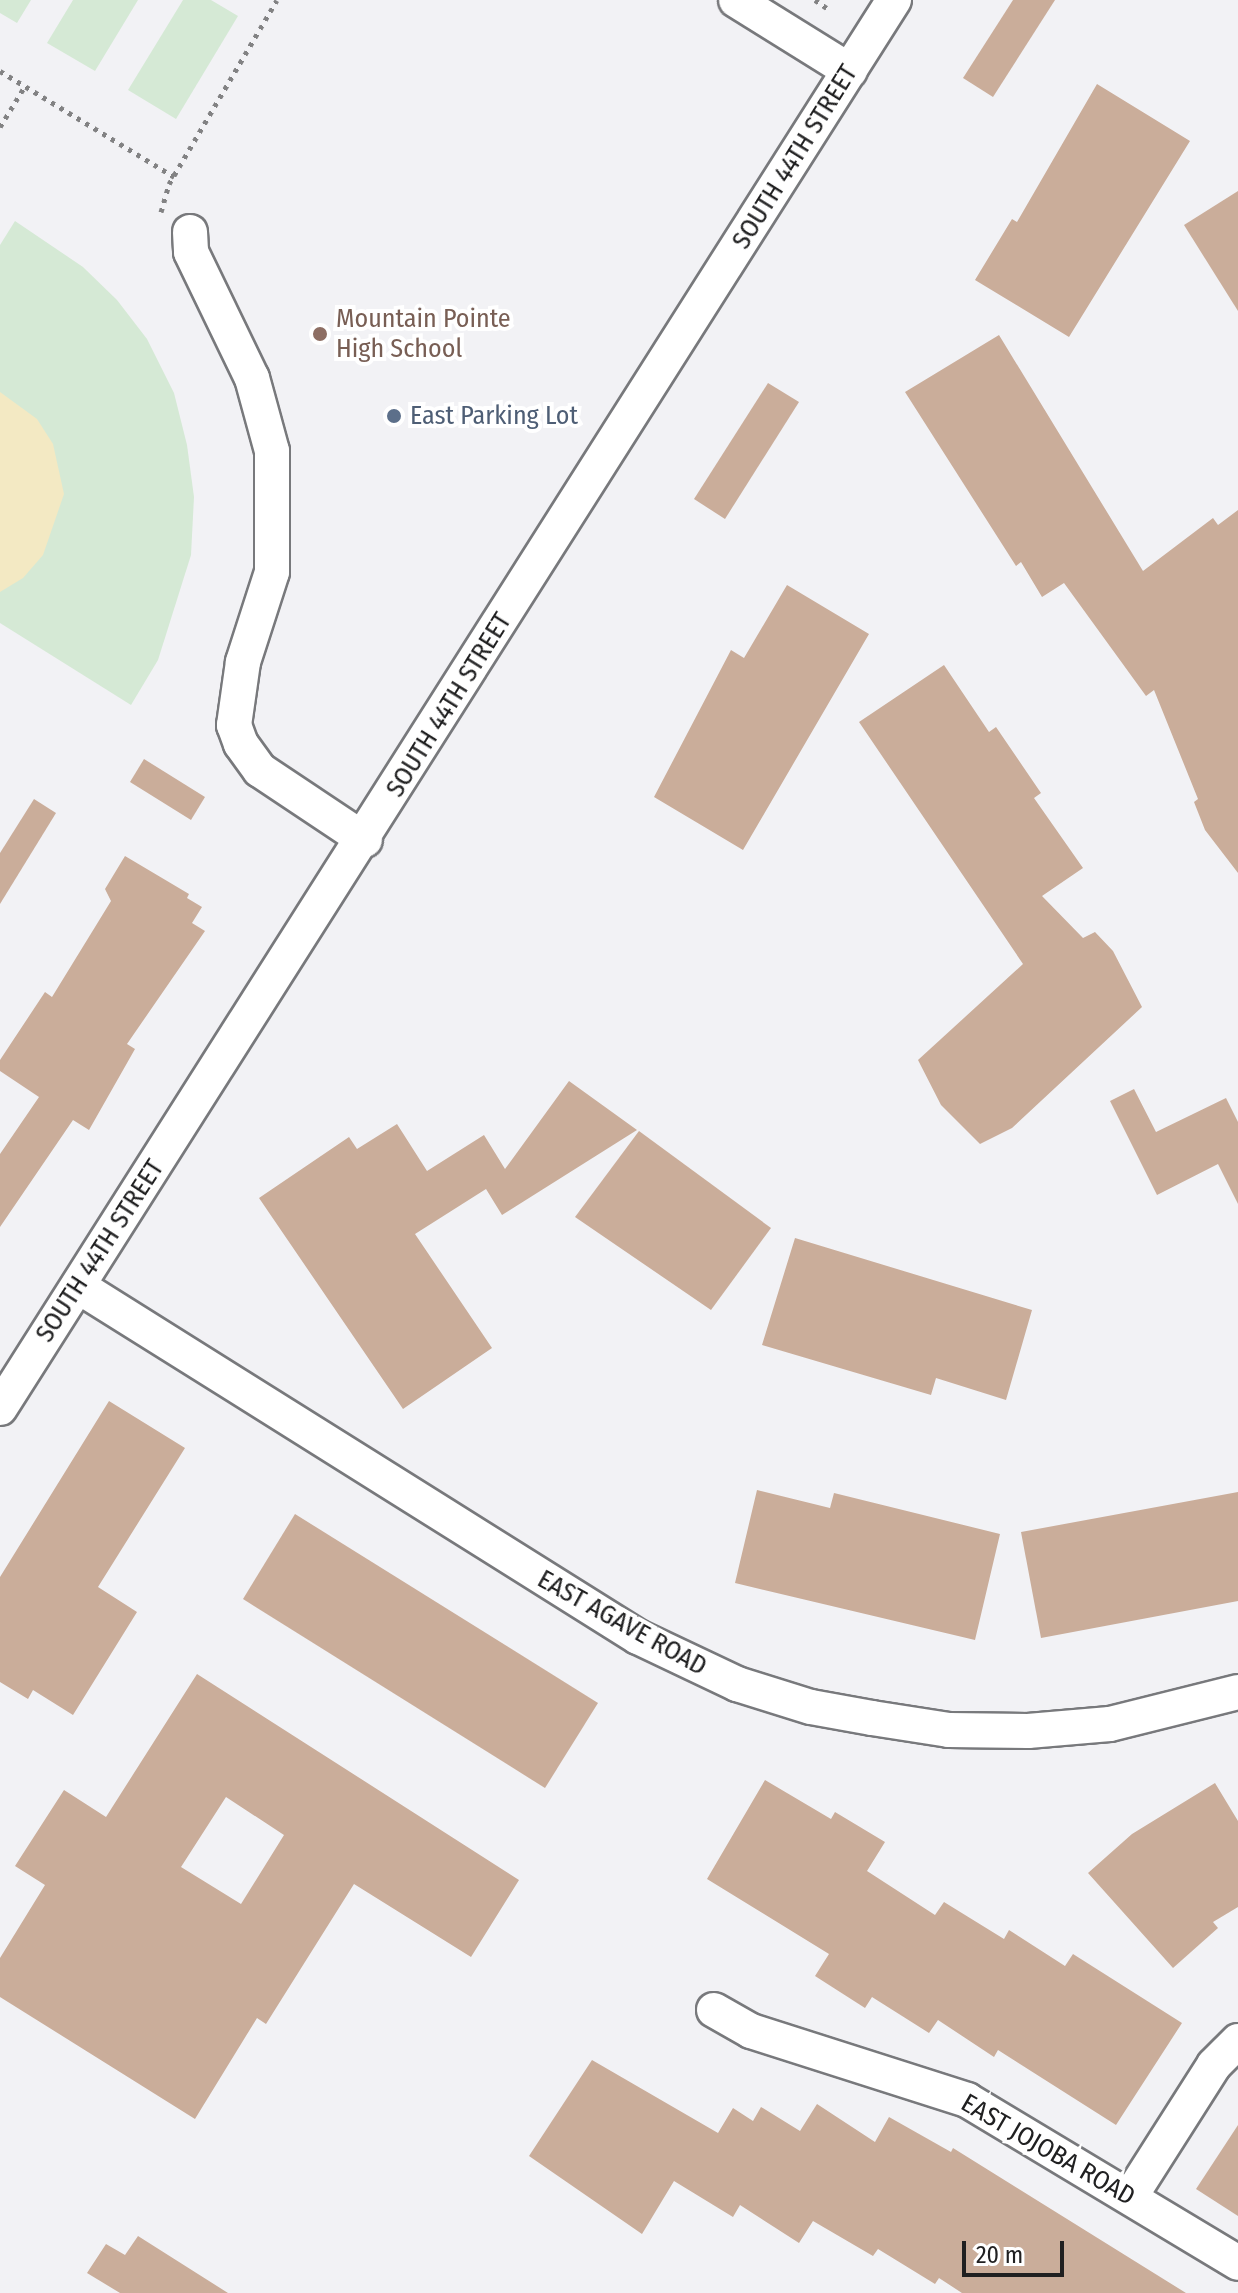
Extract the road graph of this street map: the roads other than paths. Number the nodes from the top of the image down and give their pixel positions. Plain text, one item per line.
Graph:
1 (894, 0) edge
2 (739, 1) edge
3 (850, 71) junction
4 (175, 228) road end
5 (365, 840) junction
6 (78, 1286) junction
7 (0, 1408) edge
8 (1238, 1692) edge
9 (714, 2010) dead end
10 (1238, 2041) edge
11 (1130, 2197) junction
12 (1238, 2263) edge

1 - 3 street, SOUTH 44TH STREET
2 - 3 street
3 - 5 street, SOUTH 44TH STREET
4 - 5 street
5 - 6 street, SOUTH 44TH STREET
6 - 7 street, SOUTH 44TH STREET
6 - 8 street, EAST AGAVE ROAD
9 - 11 street, EAST JOJOBA ROAD
10 - 11 street
11 - 12 street, EAST JOJOBA ROAD

